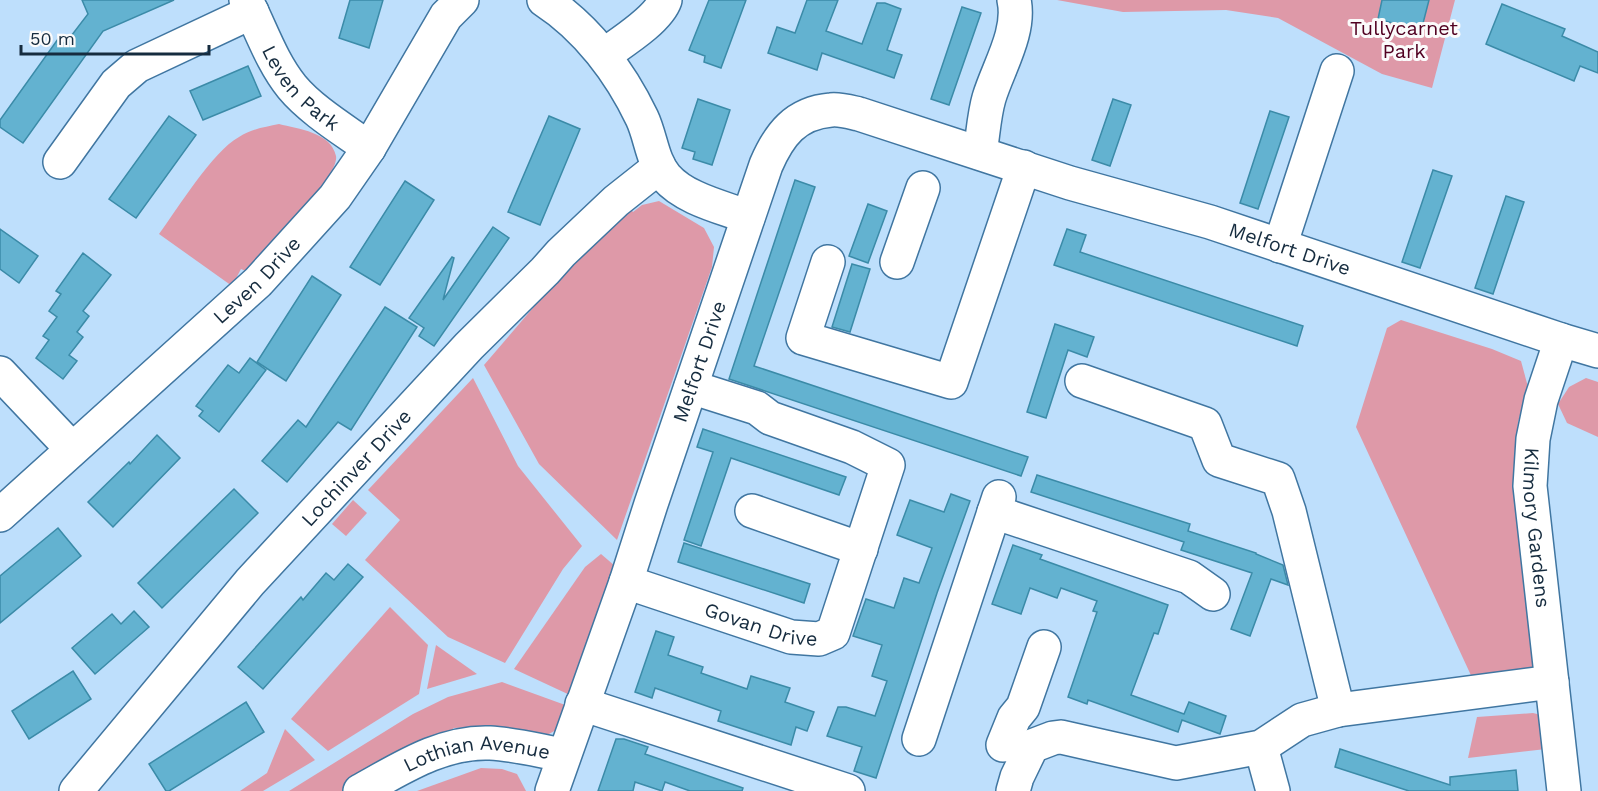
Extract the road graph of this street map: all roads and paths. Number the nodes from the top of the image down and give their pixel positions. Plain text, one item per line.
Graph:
1 (462, 0) edge
2 (544, 0) edge
3 (665, 0) edge
4 (1014, 0) edge
5 (249, 6) edge
6 (604, 55) junction
7 (1337, 71) dead end
8 (369, 148) junction
9 (980, 153) junction
10 (60, 162) dead end
11 (659, 167) junction
12 (1024, 167) junction
13 (923, 188) dead end
14 (748, 217) junction
15 (1280, 246) junction
16 (828, 262) dead end
17 (897, 262) dead end
18 (1587, 342) edge
19 (0, 373) edge
20 (1082, 381) dead end
21 (691, 387) junction
22 (72, 449) junction
23 (752, 511) dead end
24 (0, 515) edge
25 (861, 549) junction
26 (626, 582) junction
27 (1213, 594) dead end
28 (1044, 647) dead end
29 (1552, 682) junction
30 (582, 704) junction
31 (1023, 706) junction
32 (1338, 710) junction
33 (1053, 738) junction
34 (919, 740) dead end
35 (1003, 745) dead end
36 (1261, 747) junction
37 (564, 755) junction
38 (76, 791) edge
39 (360, 791) edge
40 (552, 791) edge
41 (848, 791) edge
42 (1013, 791) edge
43 (1273, 791) edge
44 (1564, 791) edge

1 - 8 street, Leven Drive
2 - 6 street
3 - 6 street
4 - 9 street
5 - 8 street, Leven Park
5 - 10 street, Leven Park
6 - 11 street
7 - 15 street
8 - 22 street, Leven Drive
9 - 12 street, Melfort Drive
9 - 14 street, Melfort Drive
11 - 14 street
11 - 38 street, Lochinver Drive
12 - 15 street, Melfort Drive
12 - 16 street
13 - 17 street
14 - 21 street, Melfort Drive
15 - 18 street, Melfort Drive
18 - 29 street, Kilmory Gardens
19 - 22 street
20 - 32 street
21 - 25 street, Govan Drive
21 - 26 street, Melfort Drive
22 - 24 street, Leven Drive
23 - 25 street
25 - 26 street, Govan Drive
26 - 30 street, Melfort Drive
27 - 34 street
28 - 31 street
29 - 32 street
29 - 44 street, Kilmory Gardens
30 - 37 street, Melfort Drive
30 - 41 street
31 - 33 street
31 - 35 street
32 - 36 street
33 - 36 street
33 - 42 street
36 - 43 street
37 - 39 street, Lothian Avenue
37 - 40 street, Melfort Drive

